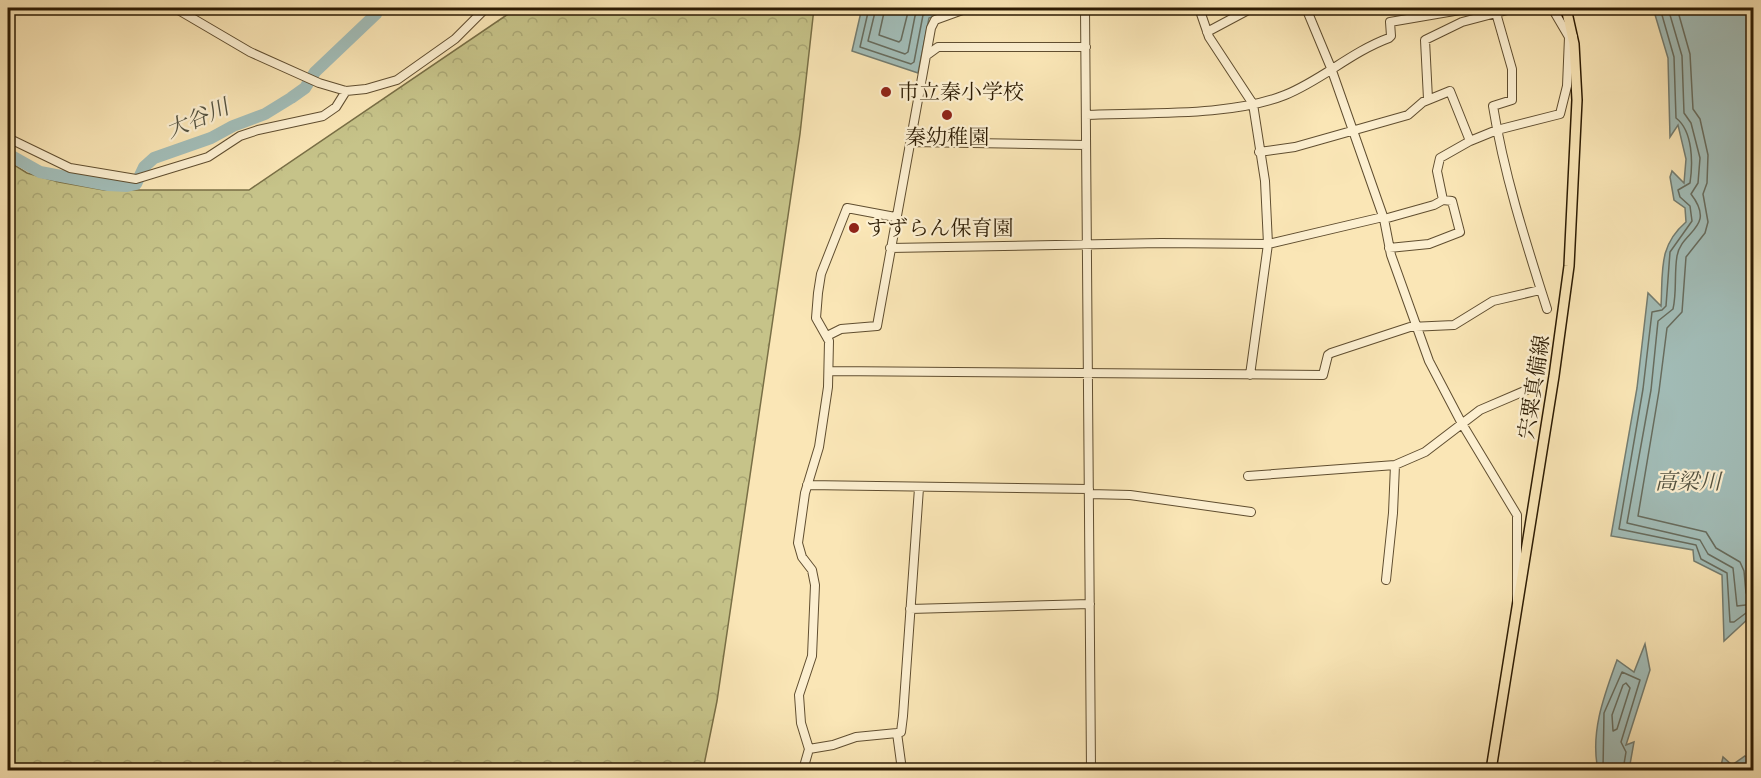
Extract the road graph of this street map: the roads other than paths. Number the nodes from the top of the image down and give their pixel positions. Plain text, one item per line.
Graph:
1 (175, 8) edge
2 (486, 8) edge
3 (968, 8) edge
4 (1085, 8) edge
5 (1199, 8) edge
6 (1252, 8) edge
7 (1306, 8) edge
8 (1515, 8) edge
9 (1552, 8) edge
10 (1566, 8) edge
11 (1460, 9) edge
12 (1496, 13) junction
13 (1462, 22) junction
14 (1207, 32) junction
15 (1571, 37) junction
16 (1086, 47) junction
17 (927, 55) junction
18 (1331, 68) junction
19 (346, 91) junction
20 (1428, 99) junction
21 (1253, 104) junction
22 (1086, 115) junction
23 (1352, 130) junction
24 (1497, 130) junction
25 (8, 138) edge
26 (1470, 141) junction
27 (911, 142) junction
28 (1086, 145) junction
29 (1259, 152) junction
30 (1443, 200) junction
31 (895, 217) junction
32 (1383, 218) junction
33 (1086, 244) junction
34 (1268, 244) junction
35 (890, 248) junction
36 (1389, 248) junction
37 (1540, 290) junction
38 (1547, 309) dead end
39 (1415, 327) junction
40 (827, 336) junction
41 (829, 371) junction
42 (1088, 372) junction
43 (1250, 375) junction
44 (1536, 386) dead end
45 (1461, 422) junction
46 (1395, 465) junction
47 (1248, 476) dead end
48 (807, 485) junction
49 (919, 488) junction
50 (1089, 491) junction
51 (1251, 512) dead end
52 (1386, 580) dead end
53 (1090, 604) junction
54 (910, 609) junction
55 (1518, 609) junction
56 (897, 733) junction
57 (808, 749) junction
58 (803, 771) edge
59 (902, 771) edge
60 (1091, 771) edge
61 (1491, 771) edge

1 - 19 street
2 - 19 street
3 - 17 street
4 - 16 street
5 - 14 street
6 - 14 street
7 - 18 street
8 - 12 street
9 - 15 street
10 - 15 main road, 宍粟真備線
11 - 13 street
11 - 18 street
12 - 13 street
12 - 24 street
13 - 20 street
14 - 21 street
15 - 24 street
15 - 55 main road, 宍粟真備線
16 - 17 street
16 - 22 street
17 - 27 street
18 - 21 street
18 - 23 street
19 - 25 street
20 - 23 street
20 - 26 street
21 - 22 street
21 - 29 street
22 - 28 street
23 - 29 street
23 - 32 street
24 - 26 street
24 - 37 street
26 - 30 street
27 - 28 street
27 - 31 street
28 - 33 street
29 - 34 street
30 - 32 street
30 - 36 street
31 - 35 street
31 - 40 street
32 - 34 street
32 - 36 street
33 - 34 street
33 - 35 street
33 - 42 street
34 - 43 street
35 - 40 street
36 - 39 street
37 - 38 street
37 - 39 street
39 - 43 street
39 - 45 street
40 - 41 street
41 - 42 street
41 - 48 street
42 - 43 street
42 - 50 street
44 - 45 street
45 - 46 street
45 - 55 street
46 - 47 street
46 - 52 street
48 - 49 street
48 - 57 street
49 - 50 street
49 - 54 street
50 - 51 street
50 - 53 street
53 - 54 street
53 - 60 street
54 - 56 street
55 - 61 main road, 宍粟真備線
56 - 57 street
56 - 59 street
57 - 58 street

